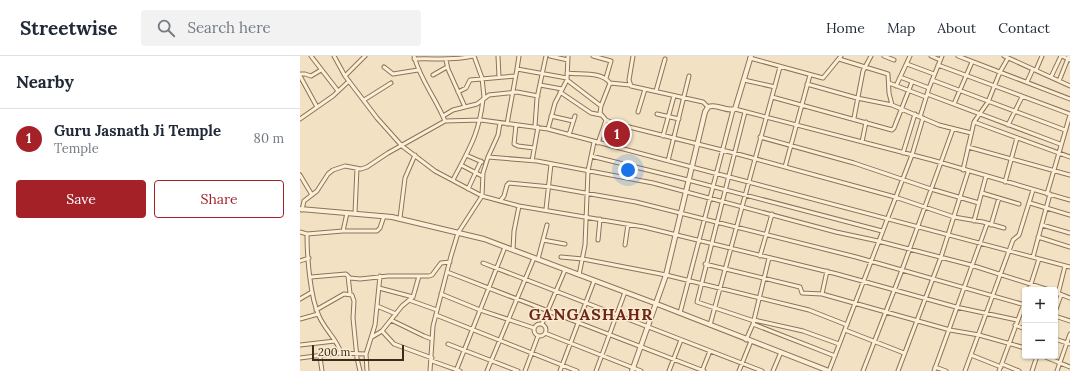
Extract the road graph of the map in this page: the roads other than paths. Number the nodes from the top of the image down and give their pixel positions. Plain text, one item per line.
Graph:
1 (311, 56) edge
2 (334, 56) edge
3 (365, 56) edge
4 (474, 56) edge
5 (498, 56) edge
6 (519, 56) edge
7 (546, 56) edge
8 (552, 56) edge
9 (593, 56) edge
10 (633, 56) edge
11 (871, 56) edge
12 (884, 56) edge
13 (910, 56) edge
14 (931, 56) edge
15 (958, 56) edge
16 (1004, 56) edge
17 (1042, 56) edge
18 (1061, 56) edge
19 (434, 57) edge
20 (750, 57) edge
21 (840, 57) edge
22 (414, 58) edge
23 (568, 58) edge
24 (941, 58) edge
25 (1008, 58) junction
26 (1013, 58) edge
27 (1069, 58) edge
28 (446, 60) junction
29 (665, 60) dead end
30 (894, 60) dead end
31 (972, 62) junction
32 (907, 64) junction
33 (938, 65) junction
34 (384, 67) dead end
35 (447, 67) junction
36 (780, 67) junction
37 (864, 67) junction
38 (517, 69) junction
39 (321, 70) junction
40 (418, 70) junction
41 (1035, 70) junction
42 (543, 72) junction
43 (1000, 72) junction
44 (934, 74) junction
45 (300, 75) edge
46 (433, 75) dead end
47 (810, 75) junction
48 (345, 76) junction
49 (515, 76) junction
50 (689, 76) dead end
51 (966, 76) junction
52 (499, 77) junction
53 (567, 77) junction
54 (900, 77) junction
55 (1051, 77) junction
56 (482, 78) junction
57 (606, 78) junction
58 (744, 80) junction
59 (932, 80) junction
60 (348, 81) junction
61 (1059, 81) junction
62 (912, 82) junction
63 (1027, 82) junction
64 (391, 83) dead end
65 (610, 83) junction
66 (889, 83) junction
67 (807, 84) junction
68 (540, 85) junction
69 (630, 85) junction
70 (896, 86) junction
71 (994, 86) junction
72 (1070, 86) edge
73 (774, 87) junction
74 (929, 88) junction
75 (645, 89) junction
76 (561, 90) junction
77 (338, 91) junction
78 (909, 91) junction
79 (960, 91) junction
80 (458, 92) junction
81 (513, 92) junction
82 (656, 92) junction
83 (538, 96) junction
84 (674, 96) junction
85 (926, 96) junction
86 (772, 97) junction
87 (1022, 97) junction
88 (483, 98) junction
89 (684, 98) junction
90 (857, 98) junction
91 (1070, 99) edge
92 (364, 100) junction
93 (988, 102) junction
94 (801, 104) junction
95 (954, 104) junction
96 (892, 105) junction
97 (601, 106) junction
98 (317, 107) junction
99 (464, 107) junction
100 (708, 107) junction
101 (902, 109) junction
102 (734, 110) junction
103 (1015, 111) junction
104 (638, 112) dead end
105 (745, 112) junction
106 (657, 114) dead end
107 (915, 114) junction
108 (1070, 114) edge
109 (601, 115) junction
110 (981, 115) junction
111 (443, 116) junction
112 (551, 116) junction
113 (575, 116) dead end
114 (669, 117) junction
115 (766, 117) junction
116 (922, 117) junction
117 (854, 118) junction
118 (300, 119) edge
119 (679, 119) junction
120 (481, 120) junction
121 (606, 120) junction
122 (444, 121) junction
123 (573, 122) junction
124 (866, 122) junction
125 (974, 122) junction
126 (500, 123) junction
127 (507, 124) junction
128 (796, 124) junction
129 (516, 125) junction
130 (1008, 125) junction
131 (537, 126) junction
132 (953, 128) junction
133 (548, 129) junction
134 (1065, 130) junction
135 (971, 133) junction
136 (569, 135) junction
137 (663, 136) junction
138 (760, 137) junction
139 (1017, 138) junction
140 (674, 139) junction
141 (862, 142) junction
142 (596, 143) junction
143 (697, 144) junction
144 (1060, 144) junction
145 (402, 146) junction
146 (791, 146) junction
147 (968, 147) junction
148 (534, 148) junction
149 (723, 150) junction
150 (734, 152) junction
151 (903, 153) junction
152 (1058, 153) junction
153 (414, 155) junction
154 (466, 155) junction
155 (912, 155) junction
156 (591, 156) junction
157 (488, 157) junction
158 (1070, 157) edge
159 (1012, 158) junction
160 (754, 159) junction
161 (532, 161) junction
162 (668, 161) junction
163 (481, 162) junction
164 (940, 163) junction
165 (485, 164) junction
166 (551, 164) junction
167 (461, 165) junction
168 (785, 166) junction
169 (691, 167) junction
170 (358, 168) junction
171 (588, 170) junction
172 (963, 170) junction
173 (1053, 170) junction
174 (476, 172) junction
175 (968, 172) junction
176 (716, 174) junction
177 (300, 175) edge
178 (1070, 175) edge
179 (482, 176) junction
180 (986, 176) junction
181 (728, 178) junction
182 (902, 178) junction
183 (453, 180) junction
184 (688, 180) junction
185 (1005, 182) junction
186 (748, 183) junction
187 (549, 187) junction
188 (713, 187) junction
189 (468, 189) junction
190 (931, 189) junction
191 (724, 190) junction
192 (1033, 190) junction
193 (686, 192) junction
194 (588, 193) junction
195 (982, 193) junction
196 (1049, 194) junction
197 (312, 195) junction
198 (482, 196) junction
199 (744, 196) junction
200 (895, 197) junction
201 (960, 197) junction
202 (710, 198) junction
203 (999, 198) junction
204 (1070, 200) edge
205 (500, 201) junction
206 (722, 202) junction
207 (979, 203) junction
208 (1030, 203) junction
209 (1019, 204) dead end
210 (519, 206) junction
211 (742, 206) junction
212 (924, 208) junction
213 (1046, 208) junction
214 (301, 209) edge
215 (546, 210) junction
216 (347, 213) junction
217 (356, 213) junction
218 (680, 214) junction
219 (772, 214) junction
220 (1070, 215) edge
221 (384, 216) junction
222 (587, 216) junction
223 (954, 217) junction
224 (400, 218) junction
225 (600, 219) junction
226 (886, 219) junction
227 (704, 220) junction
228 (974, 221) junction
229 (716, 223) junction
230 (628, 224) junction
231 (987, 224) junction
232 (547, 225) dead end
233 (991, 225) junction
234 (1042, 225) junction
235 (917, 227) junction
236 (736, 228) junction
237 (1004, 228) dead end
238 (343, 231) junction
239 (882, 231) junction
240 (300, 232) edge
241 (458, 233) junction
242 (1070, 233) edge
243 (307, 234) junction
244 (676, 235) junction
245 (766, 235) junction
246 (948, 235) junction
247 (1038, 237) junction
248 (543, 240) junction
249 (598, 240) dead end
250 (699, 241) junction
251 (878, 241) junction
252 (565, 244) dead end
253 (710, 244) junction
254 (980, 244) junction
255 (625, 245) dead end
256 (505, 247) junction
257 (1070, 247) edge
258 (909, 248) junction
259 (731, 249) junction
260 (513, 250) junction
261 (1009, 252) junction
262 (760, 256) junction
263 (561, 257) dead end
264 (940, 257) junction
265 (1033, 257) junction
266 (309, 258) junction
267 (536, 258) junction
268 (769, 258) junction
269 (583, 259) junction
270 (1039, 259) junction
271 (300, 261) edge
272 (450, 262) junction
273 (483, 262) dead end
274 (871, 262) junction
275 (705, 264) junction
276 (972, 265) junction
277 (1065, 266) junction
278 (498, 267) junction
279 (1070, 267) edge
280 (726, 269) junction
281 (565, 270) junction
282 (902, 270) junction
283 (827, 271) junction
284 (447, 272) junction
285 (1001, 273) junction
286 (580, 275) junction
287 (666, 275) junction
288 (348, 276) junction
289 (380, 276) junction
290 (419, 276) junction
291 (311, 277) junction
292 (764, 278) junction
293 (932, 278) junction
294 (525, 279) junction
295 (594, 281) junction
296 (689, 282) junction
297 (864, 282) junction
298 (1031, 283) junction
299 (700, 284) junction
300 (489, 287) junction
301 (964, 287) junction
302 (1030, 287) edge
303 (1041, 287) edge
304 (379, 288) junction
305 (720, 290) junction
306 (894, 290) junction
307 (556, 291) junction
308 (312, 292) junction
309 (625, 292) junction
310 (350, 293) junction
311 (441, 294) junction
312 (822, 294) junction
313 (1058, 294) edge
314 (993, 296) junction
315 (413, 297) junction
316 (925, 298) junction
317 (1070, 298) edge
318 (300, 299) edge
319 (517, 299) junction
320 (759, 299) junction
321 (409, 300) junction
322 (586, 302) junction
323 (1022, 302) edge
324 (856, 303) junction
325 (657, 304) junction
326 (377, 306) junction
327 (956, 307) junction
328 (715, 309) junction
329 (1022, 309) edge
330 (316, 310) junction
331 (437, 310) junction
332 (480, 310) junction
333 (548, 311) junction
334 (886, 312) junction
335 (680, 313) junction
336 (318, 314) junction
337 (396, 314) junction
338 (987, 314) junction
339 (436, 315) junction
340 (617, 315) junction
341 (1058, 317) edge
342 (300, 319) edge
343 (391, 320) junction
344 (509, 320) junction
345 (916, 320) junction
346 (1017, 320) junction
347 (1070, 321) edge
348 (754, 322) junction
349 (579, 323) junction
350 (542, 324) junction
351 (710, 325) junction
352 (847, 325) junction
353 (1015, 325) junction
354 (648, 327) junction
355 (1022, 327) edge
356 (534, 328) junction
357 (471, 330) junction
358 (845, 330) junction
359 (950, 330) junction
360 (382, 331) junction
361 (545, 333) junction
362 (1070, 334) edge
363 (609, 335) junction
364 (979, 335) junction
365 (538, 336) junction
366 (371, 337) junction
367 (432, 338) junction
368 (681, 340) junction
369 (749, 340) junction
370 (1058, 340) edge
371 (335, 341) junction
372 (499, 341) junction
373 (874, 342) junction
374 (1010, 342) junction
375 (448, 344) dead end
376 (570, 344) junction
377 (839, 344) junction
378 (1069, 344) edge
379 (300, 345) edge
380 (641, 347) junction
381 (1022, 347) edge
382 (465, 350) junction
383 (710, 351) junction
384 (781, 352) junction
385 (341, 353) junction
386 (904, 353) junction
387 (356, 354) junction
388 (366, 354) junction
389 (531, 354) junction
390 (971, 355) junction
391 (601, 356) junction
392 (835, 356) junction
393 (320, 357) junction
394 (300, 358) edge
395 (432, 359) junction
396 (1036, 359) edge
397 (1050, 359) edge
398 (491, 360) junction
399 (673, 360) junction
400 (1060, 363) junction
401 (742, 364) junction
402 (562, 365) junction
403 (1001, 366) junction
404 (935, 367) junction
405 (1070, 367) edge
406 (633, 369) edge
407 (457, 370) edge
408 (322, 371) edge
409 (360, 371) edge
410 (366, 371) edge
411 (430, 371) edge
412 (486, 371) edge
413 (518, 371) edge
414 (525, 371) edge
415 (560, 371) edge
416 (577, 371) edge
417 (596, 371) edge
418 (641, 371) edge
419 (669, 371) edge
420 (703, 371) edge
421 (739, 371) edge
422 (762, 371) edge
423 (773, 371) edge
424 (829, 371) edge
425 (863, 371) edge
426 (898, 371) edge
427 (934, 371) edge
428 (946, 371) edge
429 (965, 371) edge
430 (999, 371) edge
431 (1019, 371) edge
432 (1032, 371) edge
433 (1057, 371) edge

1 - 39 street
2 - 48 street
3 - 48 street
4 - 28 street
4 - 56 street
5 - 52 street
6 - 38 street
7 - 42 street
8 - 23 street
9 - 57 street
10 - 69 street
11 - 37 street
12 - 30 street
13 - 32 street
14 - 24 street
15 - 31 street
16 - 25 street
17 - 41 street
18 - 27 street
18 - 55 street
19 - 22 street
19 - 28 street
20 - 36 street
20 - 58 street
21 - 37 street
21 - 47 street
22 - 40 street
23 - 53 street
24 - 33 street
25 - 26 street
25 - 43 street
26 - 41 street
27 - 61 street
28 - 35 street
29 - 82 street
31 - 43 street
31 - 51 street
32 - 44 street
32 - 54 street
33 - 44 street
33 - 51 street
34 - 40 street
35 - 46 street
35 - 80 street
36 - 47 street
36 - 73 street
37 - 66 street
37 - 90 street
38 - 42 street
38 - 49 street
39 - 45 street
39 - 77 street
40 - 111 street
41 - 55 street
41 - 63 street
42 - 53 street
42 - 68 street
43 - 63 street
43 - 71 street
44 - 59 street
45 - 98 street
47 - 67 street
48 - 60 street
49 - 52 street
49 - 81 street
50 - 89 street
51 - 71 street
51 - 79 street
52 - 56 street
53 - 57 street
53 - 76 street
53 - 97 street
54 - 62 street
54 - 70 street
55 - 61 street
56 - 80 street
56 - 88 street
57 - 65 street
58 - 73 street
58 - 102 street
59 - 74 street
59 - 79 street
60 - 77 street
60 - 92 street
61 - 72 street
62 - 74 street
62 - 78 street
63 - 91 street
64 - 92 street
65 - 69 street
65 - 97 street
66 - 70 street
66 - 96 street
67 - 90 street
67 - 94 street
68 - 76 street
68 - 83 street
69 - 75 street
70 - 78 street
71 - 87 street
71 - 93 street
73 - 86 street
74 - 85 street
75 - 82 street
75 - 104 street
76 - 109 street
76 - 112 street
77 - 98 street
78 - 85 street
78 - 101 street
79 - 93 street
79 - 95 street
80 - 99 street
81 - 83 street
81 - 88 street
81 - 127 street
82 - 84 street
83 - 131 street
84 - 89 street
84 - 114 street
85 - 95 street
85 - 116 street
86 - 94 street
86 - 115 street
87 - 103 street
87 - 108 street
88 - 99 street
88 - 120 street
89 - 100 street
89 - 119 street
90 - 96 street
90 - 117 street
92 - 145 street
93 - 103 street
93 - 110 street
94 - 117 street
94 - 128 street
95 - 110 street
96 - 101 street
97 - 109 street
98 - 118 street
99 - 111 street
100 - 102 street
100 - 143 street
101 - 107 street
101 - 124 street
102 - 105 street
102 - 149 street
103 - 130 street
103 - 134 street
105 - 115 street
105 - 150 street
106 - 114 street
107 - 116 street
107 - 151 street
108 - 134 street
109 - 121 street
110 - 125 street
110 - 130 street
111 - 122 street
112 - 123 street
112 - 133 street
113 - 123 street
114 - 119 street
114 - 137 street
115 - 128 street
115 - 138 street
116 - 132 street
116 - 155 street
117 - 124 street
119 - 140 street
120 - 122 street
120 - 126 street
120 - 154 street
121 - 137 street
121 - 142 street
122 - 145 street
123 - 136 street
124 - 141 street
125 - 135 street
125 - 139 street
126 - 127 street
126 - 157 street
127 - 129 street
128 - 141 street
128 - 146 street
129 - 131 street
129 - 148 street
130 - 144 street
131 - 133 street
131 - 148 street
132 - 135 street
132 - 164 street
133 - 136 street
134 - 144 street
135 - 147 street
136 - 142 street
137 - 140 street
138 - 146 street
138 - 160 street
139 - 152 street
139 - 159 street
140 - 143 street
140 - 162 street
141 - 151 street
142 - 156 street
142 - 162 street
143 - 149 street
143 - 169 street
144 - 152 street
145 - 153 street
145 - 170 street
146 - 168 street
146 - 182 street
147 - 159 street
147 - 172 street
148 - 161 street
149 - 150 street
149 - 176 street
150 - 160 street
150 - 181 street
151 - 155 street
152 - 158 street
152 - 173 street
153 - 183 street
153 - 224 street
154 - 163 street
154 - 167 street
155 - 164 street
155 - 182 street
156 - 171 street
156 - 184 street
157 - 161 street
157 - 165 street
159 - 173 street
159 - 185 street
160 - 168 street
160 - 186 street
161 - 166 street
162 - 169 street
163 - 165 street
163 - 174 street
164 - 172 street
164 - 190 street
165 - 179 street
166 - 171 street
166 - 187 street
167 - 174 street
167 - 183 street
168 - 200 street
169 - 176 street
169 - 184 street
170 - 197 street
170 - 217 street
171 - 193 street
171 - 194 street
172 - 175 street
173 - 178 street
173 - 196 street
174 - 179 street
174 - 189 street
175 - 180 street
175 - 201 street
176 - 181 street
176 - 188 street
177 - 197 street
179 - 198 street
180 - 185 street
180 - 195 street
181 - 186 street
181 - 191 street
182 - 190 street
182 - 200 street
183 - 189 street
184 - 188 street
184 - 193 street
185 - 192 street
186 - 199 street
186 - 226 street
187 - 194 street
187 - 205 street
187 - 215 street
188 - 191 street
188 - 202 street
189 - 198 street
190 - 201 street
190 - 212 street
191 - 199 street
191 - 206 street
192 - 196 street
192 - 208 street
193 - 202 street
193 - 218 street
194 - 218 street
194 - 222 street
195 - 203 street
195 - 207 street
196 - 204 street
196 - 213 street
197 - 214 street
198 - 205 street
198 - 241 street
199 - 211 street
199 - 239 street
200 - 212 street
200 - 226 street
201 - 207 street
201 - 223 street
202 - 206 street
202 - 227 street
203 - 209 street
203 - 233 street
205 - 210 street
206 - 211 street
206 - 229 street
207 - 228 street
208 - 213 street
208 - 261 street
210 - 215 street
210 - 260 street
211 - 219 street
211 - 236 street
212 - 223 street
212 - 235 street
213 - 220 street
213 - 234 street
214 - 216 street
215 - 222 street
216 - 217 street
216 - 238 street
217 - 221 street
218 - 227 street
218 - 244 street
219 - 245 street
219 - 251 street
221 - 224 street
221 - 238 street
222 - 225 street
222 - 269 street
223 - 228 street
223 - 246 street
224 - 241 street
225 - 230 street
225 - 249 street
226 - 235 street
226 - 239 street
227 - 229 street
227 - 250 street
228 - 231 street
229 - 236 street
229 - 253 street
230 - 244 street
230 - 255 street
231 - 233 street
231 - 254 street
232 - 248 street
233 - 237 street
234 - 242 street
234 - 247 street
235 - 246 street
235 - 258 street
236 - 245 street
236 - 259 street
238 - 243 street
239 - 251 street
240 - 243 street
241 - 256 street
241 - 272 street
243 - 266 street
244 - 250 street
244 - 287 street
245 - 262 street
245 - 274 street
246 - 254 street
246 - 264 street
247 - 257 street
247 - 265 street
248 - 252 street
248 - 267 street
250 - 253 street
250 - 296 street
251 - 258 street
251 - 274 street
253 - 259 street
253 - 275 street
254 - 261 street
254 - 276 street
256 - 260 street
256 - 278 street
258 - 264 street
258 - 282 street
259 - 262 street
259 - 280 street
260 - 267 street
261 - 265 street
261 - 285 street
262 - 268 street
263 - 269 street
264 - 276 street
264 - 293 street
265 - 270 street
266 - 271 street
266 - 291 street
267 - 281 street
267 - 294 street
268 - 283 street
268 - 292 street
269 - 286 street
269 - 287 street
270 - 277 street
270 - 298 street
272 - 284 street
272 - 290 street
273 - 278 street
274 - 282 street
274 - 297 street
275 - 280 street
275 - 299 street
276 - 285 street
276 - 301 street
277 - 279 street
277 - 313 street
278 - 294 street
278 - 300 street
280 - 292 street
280 - 305 street
281 - 286 street
281 - 307 street
282 - 293 street
282 - 306 street
283 - 297 street
283 - 312 street
284 - 300 street
284 - 311 street
285 - 298 street
285 - 314 street
286 - 295 street
287 - 296 street
287 - 325 street
288 - 289 street
288 - 291 street
288 - 310 street
289 - 290 street
289 - 304 street
290 - 315 street
291 - 308 street
292 - 312 street
292 - 320 street
293 - 301 street
293 - 316 street
294 - 307 street
294 - 319 street
295 - 309 street
295 - 322 street
296 - 299 street
296 - 335 street
297 - 306 street
297 - 324 street
298 - 302 street
298 - 303 street
299 - 305 street
299 - 328 street
300 - 319 street
300 - 332 street
301 - 314 street
301 - 327 street
304 - 315 street
304 - 326 street
305 - 320 street
305 - 328 street
306 - 316 street
306 - 334 street
307 - 322 street
307 - 333 street
308 - 318 street
308 - 330 street
309 - 325 street
309 - 340 street
310 - 330 street
310 - 387 street
311 - 331 street
311 - 332 street
312 - 324 street
313 - 317 street
314 - 323 street
314 - 338 street
315 - 321 street
316 - 327 street
316 - 345 street
319 - 333 street
319 - 344 street
320 - 348 street
320 - 352 street
321 - 331 street
321 - 337 street
322 - 340 street
322 - 349 street
324 - 334 street
324 - 352 street
325 - 335 street
325 - 354 street
326 - 337 street
326 - 366 street
327 - 338 street
327 - 359 street
328 - 348 street
328 - 351 street
329 - 346 street
330 - 336 street
331 - 339 street
332 - 344 street
332 - 357 street
333 - 349 street
333 - 350 street
334 - 345 street
334 - 373 street
335 - 351 street
336 - 342 street
336 - 371 street
337 - 343 street
338 - 346 street
338 - 364 street
339 - 357 street
339 - 367 street
340 - 354 street
340 - 363 street
341 - 347 street
343 - 360 street
343 - 367 street
344 - 356 street
344 - 372 street
345 - 359 street
345 - 386 street
346 - 353 street
348 - 369 street
348 - 377 street
348 - 392 street
349 - 363 street
349 - 376 street
350 - 356 street
350 - 361 street
351 - 369 street
352 - 358 street
353 - 355 street
353 - 374 street
354 - 368 street
354 - 380 street
356 - 365 street
357 - 372 street
357 - 382 street
358 - 373 street
358 - 377 street
359 - 364 street
359 - 404 street
360 - 366 street
360 - 395 street
361 - 365 street
361 - 376 street
362 - 378 street
363 - 380 street
363 - 391 street
364 - 374 street
364 - 390 street
365 - 389 street
366 - 388 street
367 - 395 street
368 - 383 street
368 - 399 street
369 - 384 street
369 - 401 street
370 - 378 street
371 - 379 street
371 - 385 street
372 - 389 street
372 - 398 street
373 - 386 street
373 - 425 street
374 - 381 street
374 - 403 street
375 - 382 street
376 - 391 street
376 - 402 street
377 - 392 street
378 - 400 street
380 - 399 street
380 - 406 street
382 - 398 street
382 - 407 street
383 - 401 street
383 - 420 street
384 - 423 street
384 - 424 street
385 - 387 street
385 - 393 street
386 - 426 street
387 - 388 street
387 - 409 street
388 - 410 street
389 - 402 street
389 - 414 street
390 - 403 street
390 - 429 street
391 - 406 street
391 - 417 street
392 - 424 street
393 - 394 street
393 - 408 street
395 - 407 street
395 - 411 street
396 - 432 street
397 - 400 street
398 - 412 street
398 - 413 street
399 - 419 street
399 - 420 street
400 - 405 street
400 - 433 street
401 - 421 street
401 - 422 street
402 - 415 street
402 - 416 street
403 - 430 street
403 - 431 street
404 - 427 street
404 - 428 street
406 - 418 street

